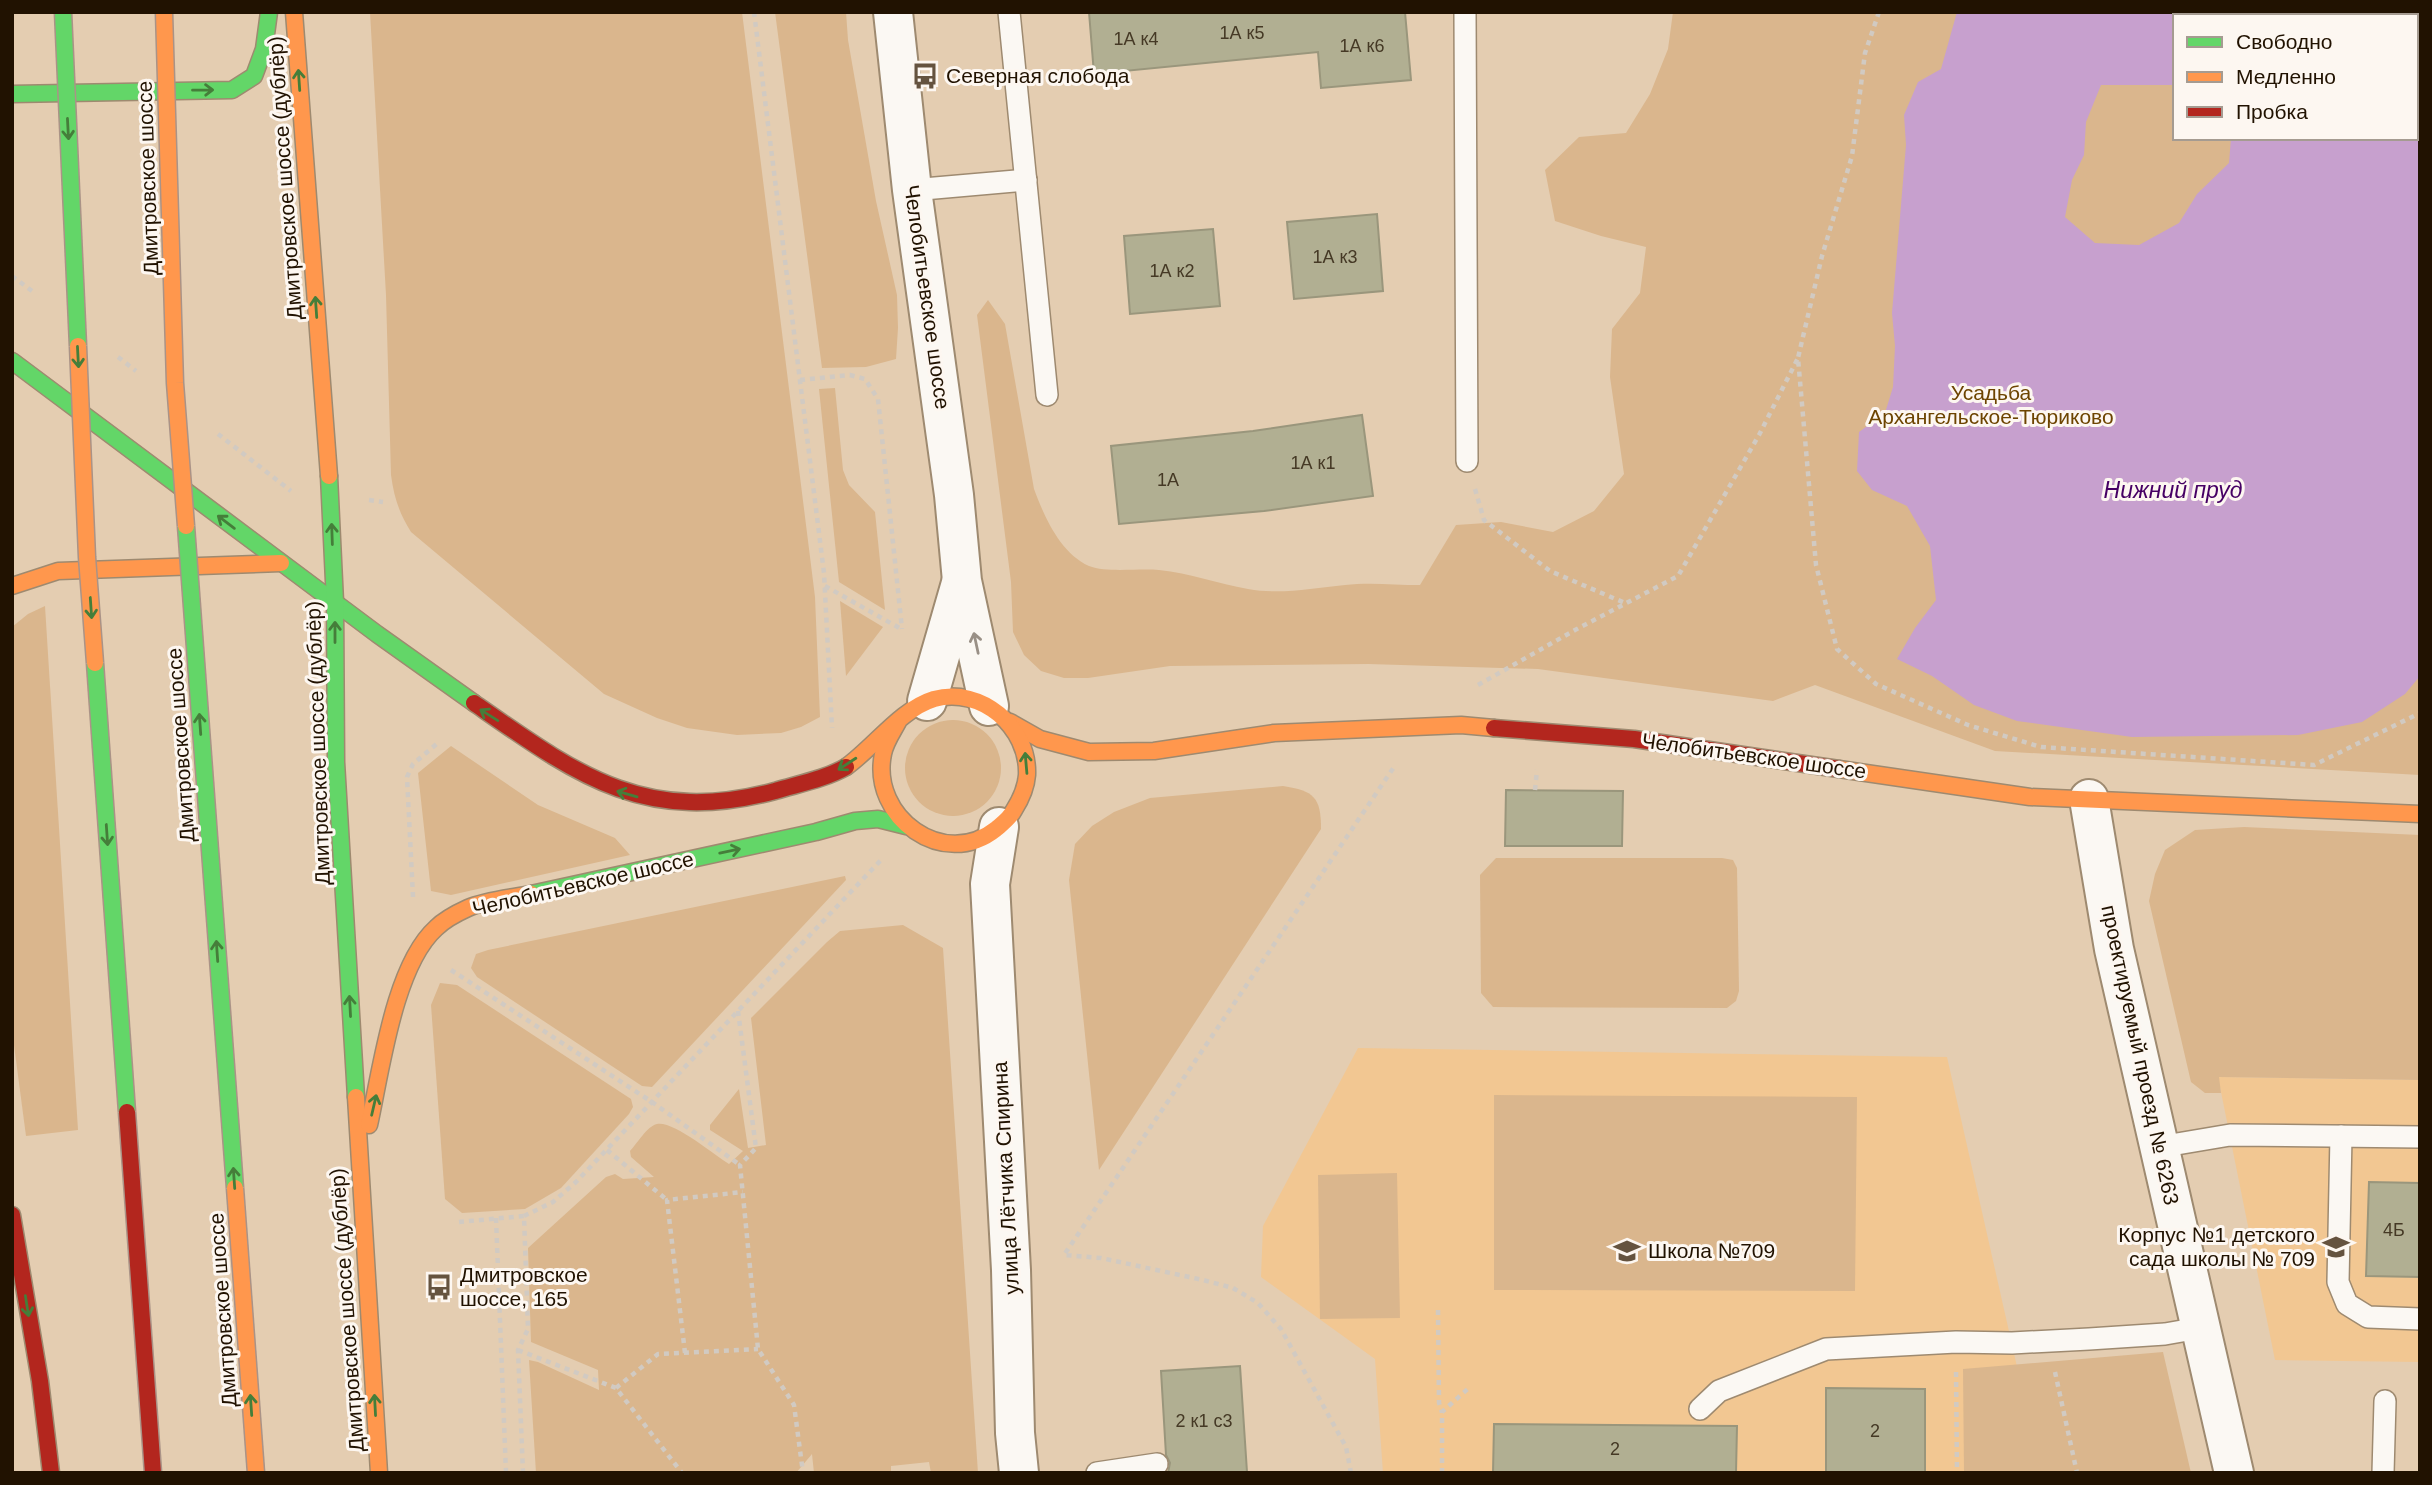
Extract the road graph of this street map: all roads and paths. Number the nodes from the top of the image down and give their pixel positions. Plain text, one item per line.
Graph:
1 (63, 12) edge
2 (164, 12) edge
3 (269, 12) edge
4 (294, 12) edge
5 (754, 12) edge
6 (893, 12) edge
7 (1009, 12) edge
8 (1465, 12) edge
9 (1879, 12) edge
10 (12, 94) edge
11 (1026, 180) junction
12 (912, 190) junction
13 (1798, 358) junction
14 (12, 361) edge
15 (800, 380) junction
16 (1047, 395) dead end
17 (1467, 461) joint
18 (368, 500) dead end
19 (383, 502) dead end
20 (281, 563) junction
21 (962, 580) junction
22 (12, 586) edge
23 (825, 586) junction
24 (334, 602) junction
25 (1626, 604) junction
26 (902, 629) junction
27 (910, 634) dead end
28 (1478, 685) dead end
29 (913, 710) junction
30 (2420, 713) edge
31 (999, 714) junction
32 (832, 730) dead end
33 (440, 741) dead end
34 (1089, 752) junction
35 (1537, 762) dead end
36 (1068, 764) dead end
37 (1396, 764) dead end
38 (1039, 785) dead end
39 (1535, 790) dead end
40 (2090, 799) junction
41 (2420, 814) edge
42 (1008, 817) junction
43 (905, 826) junction
44 (947, 843) junction
45 (889, 851) dead end
46 (990, 884) junction
47 (418, 907) dead end
48 (442, 964) dead end
49 (738, 1011) junction
50 (652, 1102) junction
51 (2341, 1136) junction
52 (2420, 1137) edge
53 (2159, 1147) junction
54 (607, 1150) junction
55 (740, 1165) junction
56 (359, 1172) junction
57 (743, 1192) junction
58 (667, 1200) junction
59 (12, 1215) edge
60 (524, 1216) junction
61 (496, 1218) junction
62 (459, 1222) dead end
63 (1437, 1310) dead end
64 (2420, 1319) edge
65 (2199, 1328) junction
66 (1956, 1342) junction
67 (758, 1349) junction
68 (518, 1350) junction
69 (685, 1353) junction
70 (2054, 1368) dead end
71 (1471, 1386) dead end
72 (616, 1388) junction
73 (2385, 1402) dead end
74 (1700, 1409) dead end
75 (1442, 1412) junction
76 (1157, 1464) dead end
77 (51, 1473) edge
78 (153, 1473) edge
79 (256, 1473) edge
80 (379, 1473) edge
81 (506, 1473) edge
82 (523, 1473) edge
83 (682, 1473) edge
84 (803, 1473) edge
85 (1019, 1473) edge
86 (1097, 1473) edge
87 (1352, 1473) edge
88 (1442, 1473) edge
89 (1957, 1473) edge
90 (2077, 1473) edge
91 (2234, 1473) edge
92 (2383, 1473) edge

1 -> 78 main road, bridge
79 -> 2 main road, Дмитровское шоссе, bridge
10 -> 3 main road
24 -> 4 main road, Дмитровское шоссе (дублёр)
5 - 15 path
6 - 12 street, Челобитьевское шоссе
7 - 11 lane
8 - 17 lane
9 - 13 path
11 - 12 lane
11 - 16 lane
12 - 21 street, Челобитьевское шоссе
13 - 25 path
13 - 30 path
20 -> 14 main road, Челобитьевское шоссе
15 - 23 path
15 - 26 path
17 - 25 path
18 - 19 path
20 - 22 main road
20 - 24 main road, Челобитьевское шоссе
21 - 29 street, Челобитьевское шоссе
31 -> 21 street, Челобитьевское шоссе
23 - 26 path
23 - 32 path
29 -> 24 main road, Челобитьевское шоссе
56 -> 24 main road, Дмитровское шоссе (дублёр)
25 - 28 path
26 - 27 path
29 - 31 main road, Челобитьевское шоссе
29 - 43 main road, Челобитьевское шоссе
31 - 34 main road, Челобитьевское шоссе
42 -> 31 main road, Челобитьевское шоссе
33 - 47 path
34 - 36 main road, Челобитьевское шоссе
34 - 40 main road, Челобитьевское шоссе
35 - 39 path
37 - 87 path
38 - 42 main road, Челобитьевское шоссе
40 - 41 main road, Челобитьевское шоссе
40 - 53 street, проектируемый проезд № 6263
42 - 44 main road, Челобитьевское шоссе
42 - 46 street, улица Лётчика Спирина
43 - 44 main road, Челобитьевское шоссе
56 -> 43 main road, Челобитьевское шоссе
44 - 46 street
45 - 49 path
46 - 85 street, улица Лётчика Спирина
48 - 50 path
49 - 50 path
49 - 55 path
50 - 54 path
50 - 55 path
51 - 52 lane
51 - 53 lane
51 - 64 lane
53 - 65 street, проектируемый проезд № 6263
54 - 58 path
54 - 60 path
55 - 57 path
80 -> 56 main road, Дмитровское шоссе (дублёр)
57 - 58 path
57 - 67 path
58 - 69 path
59 -> 77 main road
60 - 61 path
60 - 68 path
61 - 62 path
61 - 81 path
63 - 75 path
65 - 66 lane
65 - 91 street, проектируемый проезд № 6263
66 - 74 lane
66 - 89 path
67 - 69 path
67 - 84 path
68 - 72 path
68 - 82 path
69 - 72 path
70 - 90 path
71 - 75 path
72 - 83 path
73 - 92 lane
75 - 88 path
76 - 86 lane

